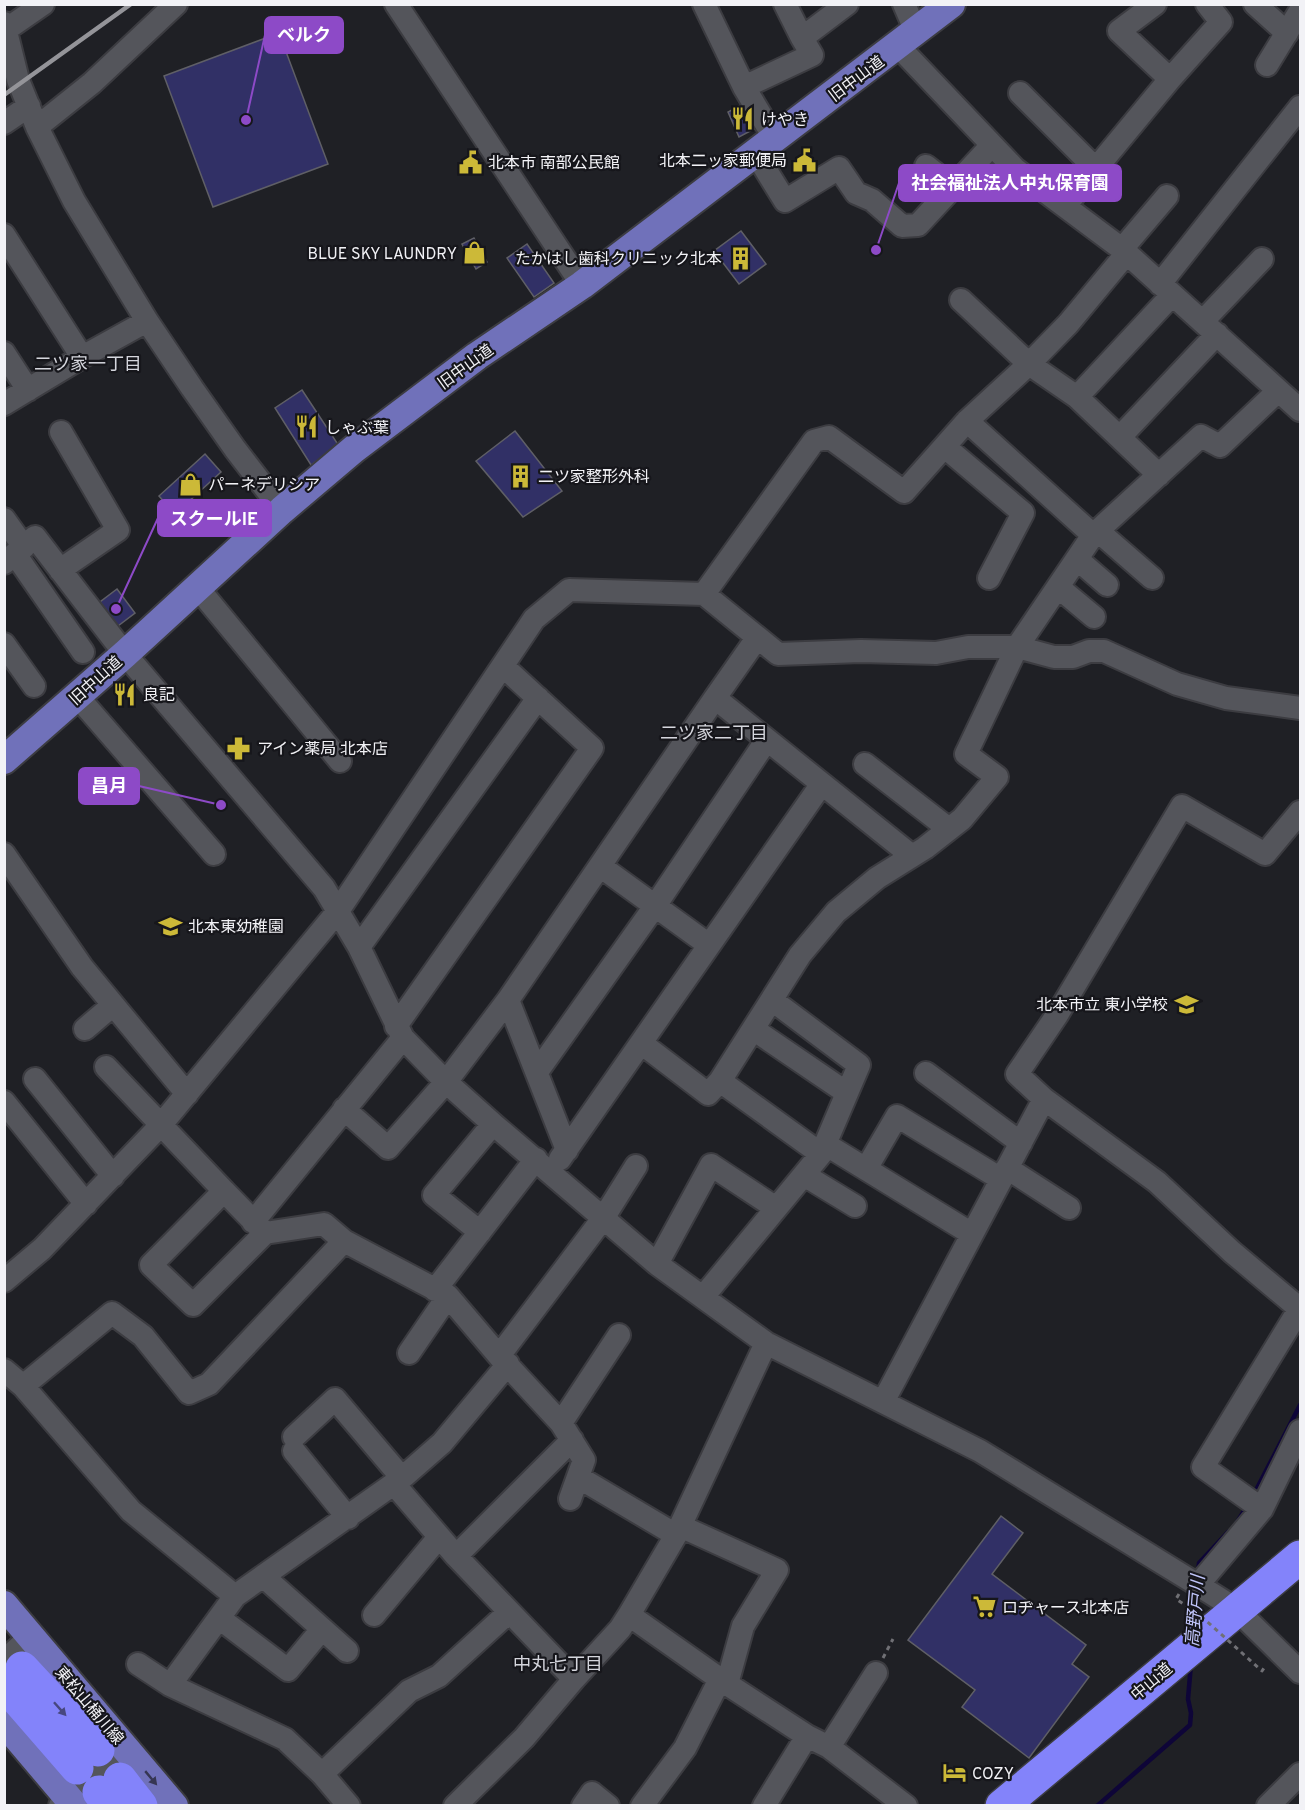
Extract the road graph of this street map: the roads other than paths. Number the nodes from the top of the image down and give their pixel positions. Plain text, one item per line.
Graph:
1 (42, 4) edge
2 (176, 4) edge
3 (396, 4) edge
4 (704, 4) edge
5 (785, 4) edge
6 (847, 4) edge
7 (904, 4) edge
8 (951, 4) edge
9 (1207, 4) edge
10 (1255, 4) edge
11 (1153, 5) edge
12 (1300, 11) edge
13 (6, 26) edge
14 (1287, 33) junction
15 (802, 38) junction
16 (907, 39) junction
17 (1267, 65) dead end
18 (1170, 79) junction
19 (744, 87) junction
20 (1020, 93) dead end
21 (29, 106) junction
22 (1300, 107) edge
23 (4, 123) edge
24 (37, 127) junction
25 (992, 145) junction
26 (766, 146) junction
27 (926, 166) dead end
28 (1096, 168) junction
29 (953, 187) junction
30 (1167, 196) dead end
31 (1065, 206) junction
32 (4, 235) edge
33 (1125, 251) junction
34 (1262, 259) dead end
35 (582, 285) junction
36 (1166, 289) junction
37 (961, 300) dead end
38 (147, 321) junction
39 (1210, 327) junction
40 (4, 352) edge
41 (82, 357) junction
42 (1029, 364) junction
43 (28, 390) junction
44 (1278, 391) junction
45 (1077, 397) junction
46 (4, 404) edge
47 (1300, 410) edge
48 (967, 421) junction
49 (61, 432) dead end
50 (1120, 437) junction
51 (945, 447) junction
52 (1159, 475) junction
53 (282, 510) junction
54 (4, 519) edge
55 (1095, 533) junction
56 (14, 554) edge
57 (1077, 559) junction
58 (60, 570) junction
59 (989, 578) dead end
60 (1152, 578) dead end
61 (1107, 585) dead end
62 (197, 587) junction
63 (1058, 587) junction
64 (704, 594) junction
65 (1094, 617) dead end
66 (757, 638) junction
67 (4, 644) edge
68 (1017, 647) junction
69 (83, 652) dead end
70 (124, 654) junction
71 (504, 667) junction
72 (34, 686) dead end
73 (77, 696) junction
74 (538, 698) junction
75 (715, 698) junction
76 (1300, 708) edge
77 (766, 741) junction
78 (4, 760) edge
79 (340, 761) dead end
80 (865, 764) dead end
81 (821, 784) junction
82 (1300, 812) edge
83 (949, 829) junction
84 (4, 854) edge
85 (214, 854) dead end
86 (912, 856) junction
87 (600, 866) junction
88 (655, 906) junction
89 (338, 911) junction
90 (709, 945) junction
91 (359, 947) junction
92 (508, 1000) junction
93 (772, 1000) junction
94 (113, 1005) junction
95 (85, 1029) dead end
96 (753, 1029) junction
97 (400, 1032) junction
98 (641, 1043) junction
99 (106, 1068) dead end
100 (537, 1072) junction
101 (926, 1073) dead end
102 (35, 1079) dead end
103 (720, 1081) junction
104 (446, 1082) junction
105 (847, 1093) junction
106 (187, 1094) junction
107 (1044, 1099) junction
108 (4, 1102) edge
109 (344, 1109) junction
110 (493, 1124) junction
111 (160, 1126) junction
112 (1020, 1143) junction
113 (823, 1149) junction
114 (567, 1150) junction
115 (543, 1166) junction
116 (636, 1166) dead end
117 (866, 1169) junction
118 (1004, 1174) junction
119 (804, 1175) junction
120 (113, 1176) junction
121 (224, 1191) junction
122 (86, 1204) junction
123 (855, 1206) dead end
124 (776, 1208) junction
125 (1069, 1208) dead end
126 (604, 1217) junction
127 (259, 1228) junction
128 (480, 1232) junction
129 (972, 1234) junction
130 (344, 1241) junction
131 (657, 1264) junction
132 (4, 1281) edge
133 (442, 1293) junction
134 (703, 1297) junction
135 (1300, 1308) edge
136 (619, 1335) dead end
137 (766, 1343) junction
138 (409, 1353) dead end
139 (504, 1360) junction
140 (4, 1370) edge
141 (23, 1386) junction
142 (883, 1402) junction
143 (1300, 1431) edge
144 (566, 1432) junction
145 (578, 1477) junction
146 (398, 1481) junction
147 (570, 1499) dead end
148 (1262, 1509) junction
149 (348, 1518) junction
150 (678, 1531) junction
151 (440, 1537) junction
152 (456, 1556) junction
153 (1300, 1557) edge
154 (264, 1576) junction
155 (1300, 1582) edge
156 (1198, 1585) junction
157 (235, 1596) junction
158 (4, 1605) edge
159 (509, 1612) junction
160 (374, 1615) dead end
161 (629, 1615) junction
162 (219, 1618) junction
163 (1242, 1627) junction
164 (322, 1629) junction
165 (32, 1636) junction
166 (347, 1651) dead end
167 (138, 1664) dead end
168 (10, 1671) edge
169 (1300, 1672) edge
170 (876, 1673) dead end
171 (574, 1679) junction
172 (724, 1682) junction
173 (170, 1685) junction
174 (4, 1722) edge
175 (807, 1736) junction
176 (829, 1747) junction
177 (322, 1774) junction
178 (1300, 1774) edge
179 (93, 1784) edge
180 (141, 1806) edge
181 (174, 1806) edge
182 (350, 1806) edge
183 (455, 1806) edge
184 (583, 1806) edge
185 (608, 1806) edge
186 (642, 1806) edge
187 (764, 1806) edge
188 (906, 1806) edge
189 (1002, 1806) edge
190 (1028, 1806) edge
191 (1268, 1806) edge

1 - 13 street
2 - 24 street
3 - 35 street
4 - 19 street
5 - 15 street
6 - 15 street
7 - 16 street
8 - 16 main road, 旧中山道
9 - 18 street
10 - 14 street
11 - 18 street
12 - 14 street
13 - 21 street
14 - 17 street
15 - 19 street
16 - 25 street
16 - 26 main road, 旧中山道
18 - 28 street
19 - 26 street
20 - 28 street
21 - 23 street
21 - 24 street
22 - 36 street
24 - 38 street
25 - 29 street
25 - 31 street
26 - 29 street
26 - 35 main road, 旧中山道
27 - 29 street
28 - 31 street
30 - 33 street
31 - 33 street
32 - 41 street
33 - 36 street
33 - 42 street
34 - 39 street
35 - 53 main road, 旧中山道
36 - 39 street
36 - 45 street
37 - 42 street
38 - 41 street
38 - 53 street
39 - 44 street
39 - 50 street
40 - 43 street
41 - 43 street
42 - 45 street
42 - 48 street
43 - 46 street
44 - 47 street
44 - 52 street
45 - 50 street
48 - 51 street
48 - 55 street
49 - 58 street
50 - 52 street
51 - 59 street
51 - 64 street
52 - 55 street
53 - 62 main road, 旧中山道
54 - 56 street
55 - 57 street
55 - 60 street
56 - 58 street
56 - 69 street
57 - 61 street
57 - 63 street
58 - 70 street
62 - 70 main road, 旧中山道
62 - 79 street
63 - 65 street
63 - 68 street
64 - 66 street
64 - 71 street
66 - 68 street
66 - 75 street
67 - 72 street
68 - 76 street
68 - 83 street
70 - 73 main road, 旧中山道
70 - 89 street
71 - 74 street
71 - 89 street
73 - 78 main road, 旧中山道
73 - 85 street
74 - 91 street
74 - 97 street
75 - 77 street
75 - 87 street
77 - 81 street
77 - 88 street
80 - 83 street
81 - 86 street
81 - 90 street
82 - 107 street
83 - 86 street
84 - 94 street
86 - 93 street
87 - 88 street
87 - 92 street
88 - 90 street
88 - 100 street
89 - 91 street
89 - 106 street
90 - 98 street
91 - 97 street
92 - 100 street
92 - 104 street
93 - 96 street
93 - 105 street
94 - 95 street
94 - 106 street
96 - 103 street
96 - 105 street
97 - 104 street
97 - 109 street
98 - 103 street
98 - 114 street
99 - 111 street
100 - 114 street
101 - 112 street
102 - 120 street
103 - 113 street
104 - 109 street
104 - 110 street
105 - 113 street
106 - 111 street
107 - 112 street
107 - 135 street
108 - 122 street
109 - 127 street
110 - 115 street
110 - 128 street
111 - 120 street
111 - 121 street
112 - 118 street
113 - 117 street
113 - 119 street
114 - 115 street
115 - 126 street
115 - 128 street
116 - 126 street
117 - 118 street
117 - 129 street
118 - 125 street
118 - 129 street
119 - 123 street
119 - 124 street
120 - 122 street
121 - 127 street
121 - 127 street
122 - 132 street
124 - 131 street
124 - 134 street
126 - 131 street
126 - 139 street
127 - 130 street
128 - 133 street
129 - 142 street
130 - 133 street
130 - 141 street
131 - 134 street
133 - 138 street
133 - 139 street
134 - 137 street
135 - 148 street
136 - 144 street
137 - 142 street
137 - 150 street
139 - 144 street
139 - 146 street
140 - 141 street
141 - 157 street
142 - 156 street
143 - 148 street
144 - 145 street
144 - 152 street
145 - 147 street
145 - 150 street
146 - 149 street
146 - 149 street
146 - 151 street
148 - 156 street
149 - 154 street
150 - 161 street
150 - 172 street
151 - 152 street
151 - 160 street
152 - 159 street
153 - 163 highway, 中山道
154 - 157 street
154 - 164 street
155 - 163 highway, 中山道
156 - 163 street
157 - 162 street
158 - 165 main road, 東松山桶川線
159 - 171 street
159 - 177 street
161 - 171 street
161 - 172 street
162 - 164 street
162 - 173 street
163 - 169 street
163 - 189 highway, 中山道
163 - 190 highway, 中山道
164 - 166 street
165 - 168 street
165 - 179 main road, 東松山桶川線
167 - 173 street
168 - 179 highway
170 - 176 street
171 - 183 street
172 - 175 street
172 - 186 street
173 - 177 street
174 - 179 main road, 東松山桶川線
175 - 176 street
175 - 187 street
176 - 188 street
177 - 182 street
178 - 191 street
179 - 180 highway
179 -> 181 main road, 東松山桶川線
184 - 185 street

